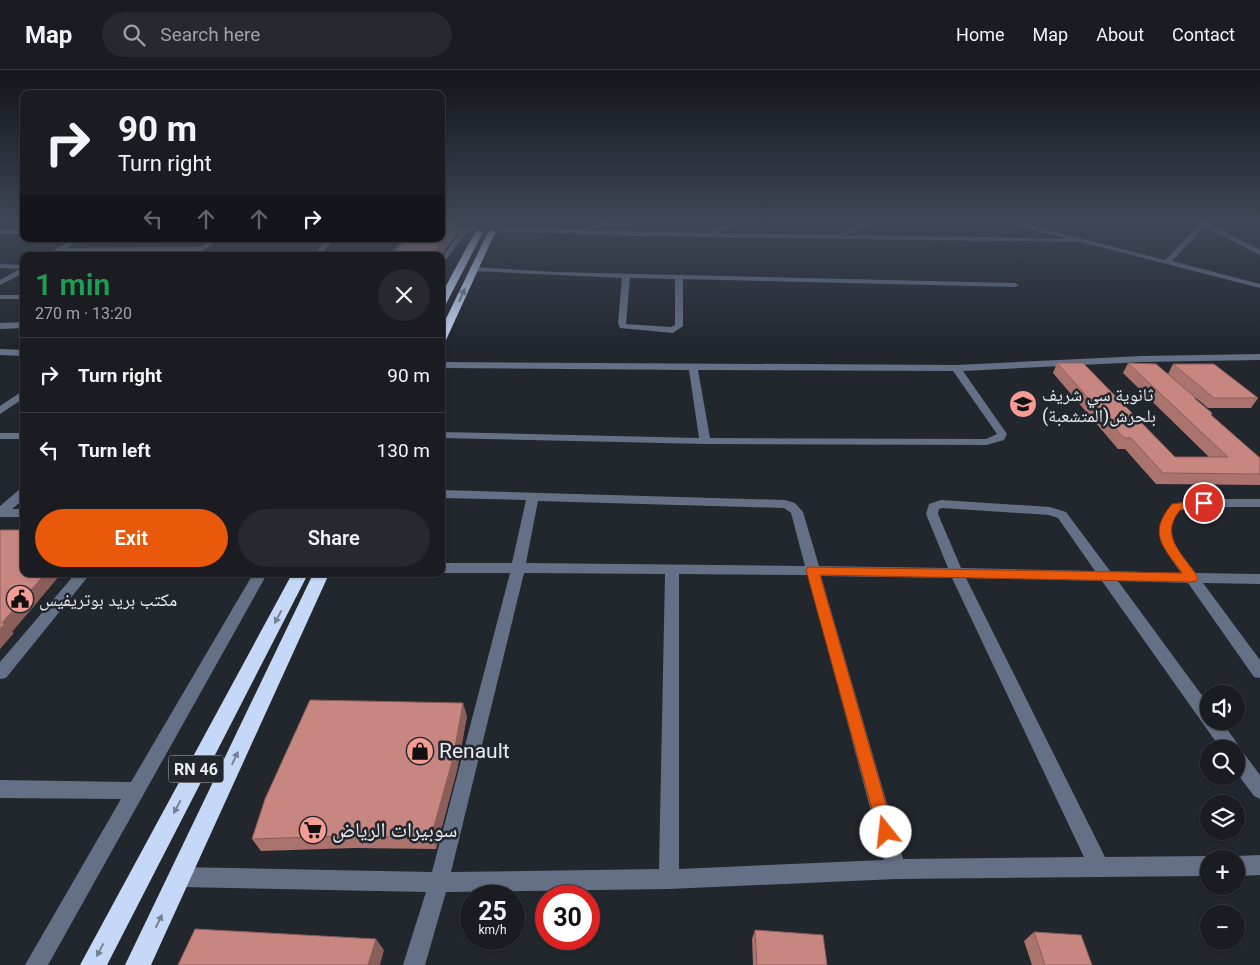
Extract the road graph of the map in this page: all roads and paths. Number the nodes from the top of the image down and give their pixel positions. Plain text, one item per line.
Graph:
1 (466, 264) edge
2 (476, 264) edge
3 (1173, 264) edge
4 (0, 266) edge
5 (20, 268) edge
6 (473, 269) junction
7 (20, 270) edge
8 (626, 276) junction
9 (679, 277) junction
10 (0, 283) edge
11 (1015, 285) dead end
12 (1260, 286) edge
13 (0, 297) edge
14 (20, 297) edge
15 (445, 298) edge
16 (0, 326) edge
17 (20, 326) edge
18 (445, 331) edge
19 (0, 352) edge
20 (20, 352) edge
21 (1260, 357) edge
22 (1142, 359) junction
23 (445, 364) edge
24 (692, 367) junction
25 (956, 368) junction
26 (1157, 372) edge
27 (20, 396) edge
28 (0, 411) edge
29 (445, 435) edge
30 (0, 436) edge
31 (20, 436) edge
32 (704, 441) junction
33 (445, 494) edge
34 (20, 496) edge
35 (533, 497) junction
36 (1260, 503) edge
37 (0, 513) edge
38 (20, 513) edge
39 (445, 568) edge
40 (518, 569) junction
41 (672, 569) junction
42 (812, 570) junction
43 (958, 574) junction
44 (1107, 576) junction
45 (80, 577) edge
46 (258, 577) edge
47 (298, 577) edge
48 (320, 577) edge
49 (1192, 578) junction
50 (1260, 579) edge
51 (1260, 672) edge
52 (0, 673) edge
53 (1200, 706) edge
54 (1245, 769) edge
55 (0, 789) edge
56 (1260, 790) edge
57 (137, 791) junction
58 (1260, 865) edge
59 (1200, 866) edge
60 (1245, 866) edge
61 (1098, 867) junction
62 (896, 869) junction
63 (180, 877) junction
64 (668, 879) junction
65 (439, 882) junction
66 (36, 965) edge
67 (92, 965) edge
68 (138, 965) edge
69 (414, 965) edge

1 - 15 highway
2 - 6 highway
3 - 12 street
4 - 5 street
6 - 8 street
18 -> 6 highway
7 - 10 street
8 - 9 street
8 - 9 street
9 - 11 street
13 - 14 street
16 - 17 street
19 - 20 street
21 - 22 street
22 - 25 street
22 - 26 street
23 - 24 street
24 - 25 street
24 - 32 street
25 - 32 street
27 - 28 street
29 - 32 street
30 - 31 street
33 - 35 street
34 - 37 street
35 - 40 street
35 - 42 street
36 - 49 street
37 - 38 street
39 - 40 street
40 - 41 street
40 - 65 street
41 - 42 street
41 - 64 street
42 - 43 street
42 - 62 street
43 - 44 street
43 - 44 street
43 - 61 street
44 - 49 street
44 - 53 street
45 - 52 street
46 - 57 street
47 -> 67 highway, RN 46
63 -> 48 highway, RN 46
49 - 50 street
49 - 51 street
54 - 56 street
55 - 57 street
57 - 66 street
58 - 60 street
59 - 61 street
61 - 62 street
62 - 64 street
63 - 65 street
68 -> 63 highway, RN 46
64 - 65 street
65 - 69 street

